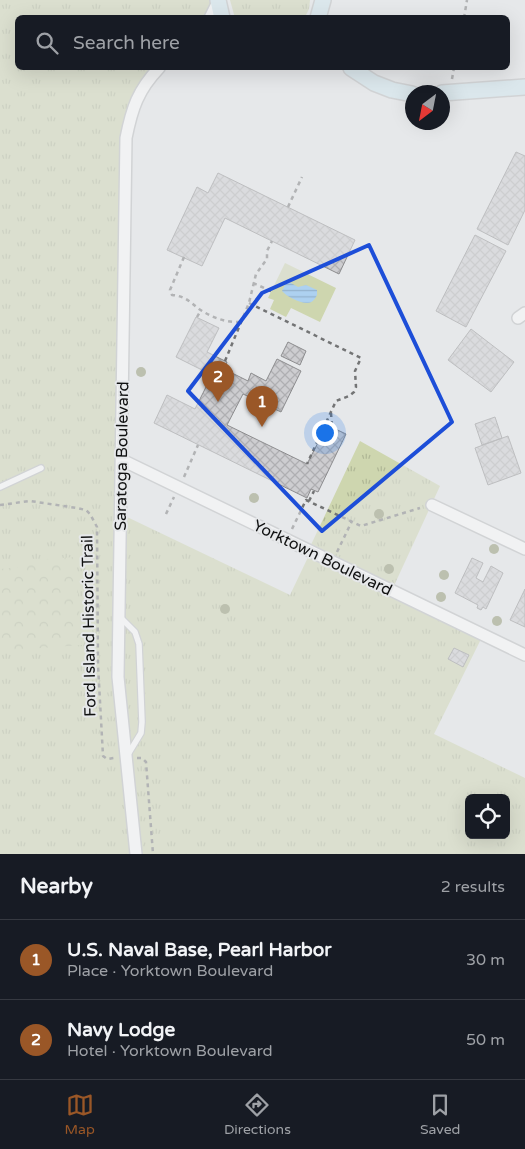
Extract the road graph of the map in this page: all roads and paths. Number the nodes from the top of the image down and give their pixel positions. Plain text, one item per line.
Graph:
1 (468, 0) edge
2 (218, 1) edge
3 (211, 15) edge
4 (221, 15) edge
5 (465, 15) edge
6 (157, 70) edge
7 (355, 70) edge
8 (525, 87) edge
9 (450, 92) edge
10 (405, 93) edge
11 (302, 177) dead end
12 (288, 207) dead end
13 (272, 241) dead end
14 (184, 257) dead end
15 (253, 283) junction
16 (271, 291) dead end
17 (249, 303) junction
18 (201, 310) junction
19 (197, 317) dead end
20 (240, 322) junction
21 (225, 361) dead end
22 (331, 412) junction
23 (332, 427) dead end
24 (122, 460) junction
25 (308, 464) dead end
26 (41, 468) dead end
27 (0, 487) edge
28 (314, 491) dead end
29 (309, 501) junction
30 (432, 504) joint
31 (0, 505) edge
32 (352, 521) junction
33 (287, 539) junction
34 (525, 549) edge
35 (332, 561) junction
36 (119, 617) junction
37 (525, 655) edge
38 (126, 758) junction
39 (136, 854) edge
40 (153, 854) edge

1 - 5 path
2 - 3 street
2 - 4 street
6 - 24 street, Saratoga Boulevard
7 - 10 street
8 - 9 street
11 - 12 path
13 - 15 path
14 - 18 path
15 - 16 path
15 - 17 path
17 - 20 path
17 - 22 path
18 - 19 path
18 - 20 path
20 - 21 path
22 - 23 path
22 - 25 path
24 - 33 street, Yorktown Boulevard
24 - 36 street, Saratoga Boulevard
26 - 27 lane
28 - 29 path
29 - 32 path
29 - 33 path
30 - 32 path
30 - 34 street
31 - 38 path, Ford Island Historic Trail
32 - 35 path
33 - 35 street, Yorktown Boulevard
35 - 37 street, Yorktown Boulevard
36 - 38 street, Saratoga Boulevard
36 - 38 lane
38 - 39 street, Saratoga Boulevard
38 - 40 path, Ford Island Historic Trail

